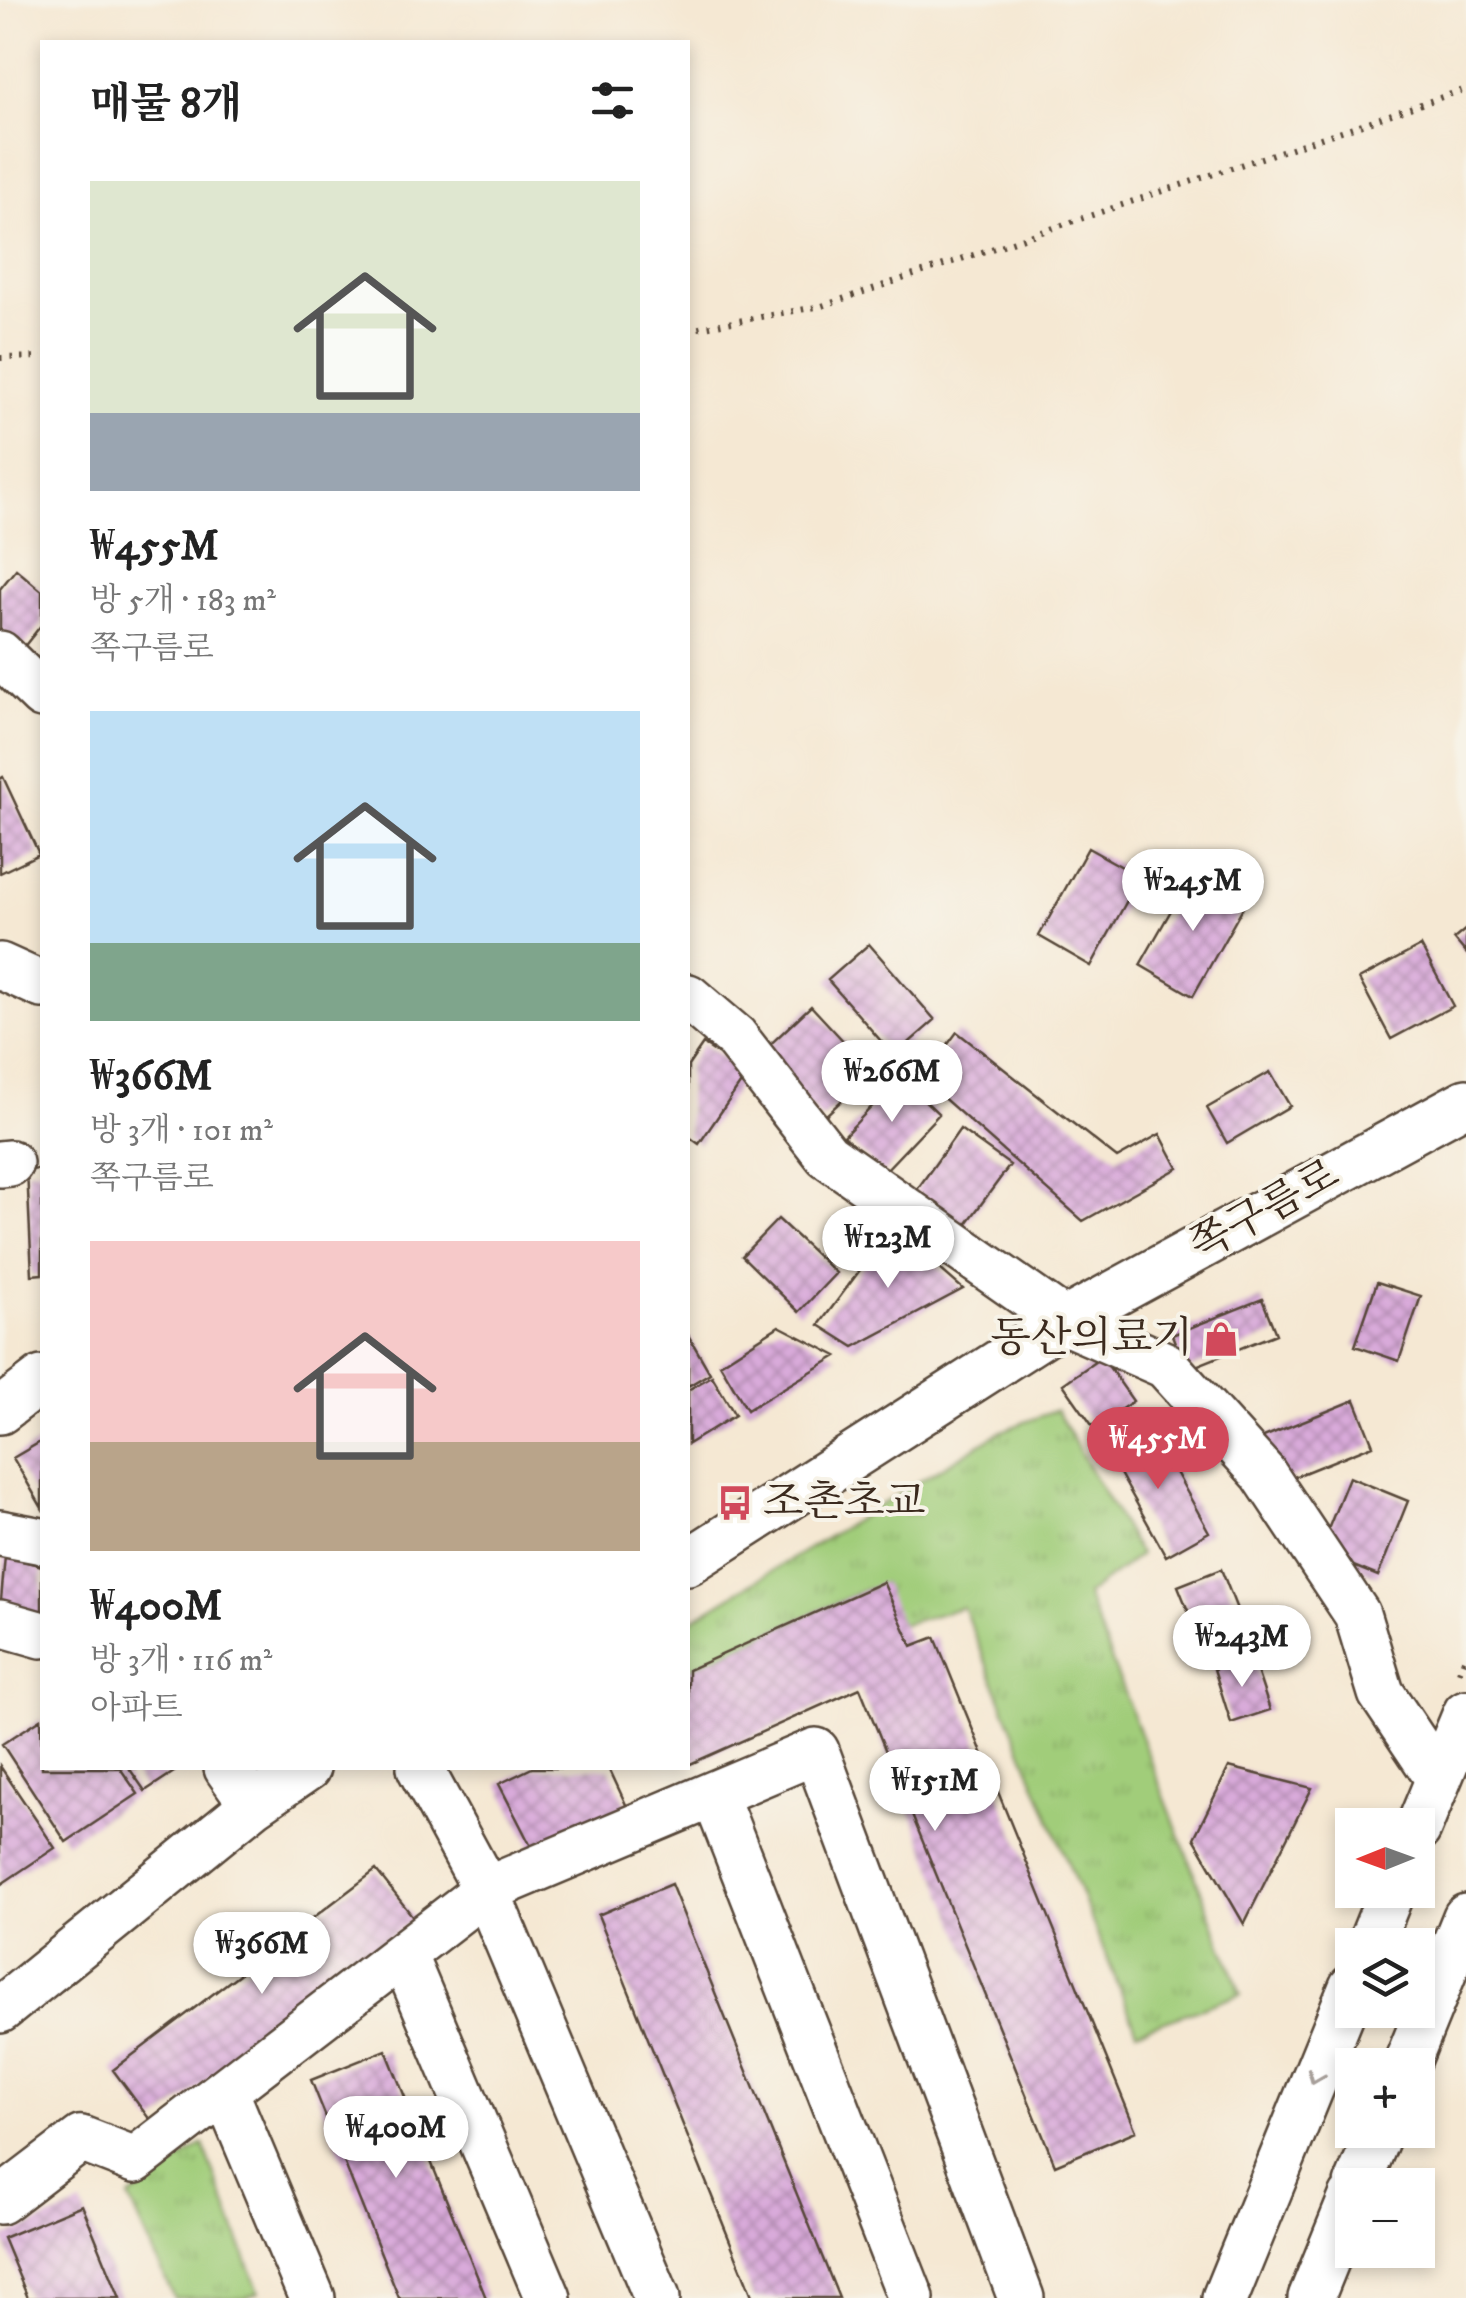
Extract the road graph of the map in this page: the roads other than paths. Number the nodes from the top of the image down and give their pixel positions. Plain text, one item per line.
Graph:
1 (0, 654) edge
2 (40, 693) edge
3 (0, 966) edge
4 (40, 985) edge
5 (690, 999) edge
6 (1466, 1102) edge
7 (1064, 1321) junction
8 (40, 1381) edge
9 (0, 1412) edge
10 (0, 1533) edge
11 (40, 1541) edge
12 (690, 1560) edge
13 (0, 1623) edge
14 (40, 1635) edge
15 (1466, 1712) edge
16 (228, 1770) edge
17 (304, 1770) edge
18 (421, 1770) edge
19 (1438, 1778) junction
20 (714, 1794) junction
21 (252, 1805) junction
22 (1426, 1808) edge
23 (486, 1890) junction
24 (1466, 1917) edge
25 (403, 1954) junction
26 (0, 2010) edge
27 (1335, 2028) edge
28 (1413, 2048) edge
29 (225, 2091) junction
30 (0, 2201) edge
31 (1335, 2239) edge
32 (312, 2298) edge
33 (548, 2298) edge
34 (657, 2298) edge
35 (911, 2298) edge
36 (1021, 2298) edge
37 (1225, 2298) edge
38 (1311, 2298) edge

1 - 2 street
3 - 4 street
5 - 7 street
6 - 7 street, 쪽구름로
7 - 12 street, 쪽구름로
7 - 19 street
8 - 9 street
10 - 11 street
13 - 14 street
15 - 19 street
16 - 21 street
17 - 21 street
18 - 23 street
19 - 22 street
20 - 23 street
20 - 35 street
20 - 36 street
21 - 26 street
23 - 25 street
23 - 34 street
24 - 28 street
25 - 29 street
25 - 33 street
27 -> 37 street
29 - 30 street
29 - 32 street
31 - 38 street

